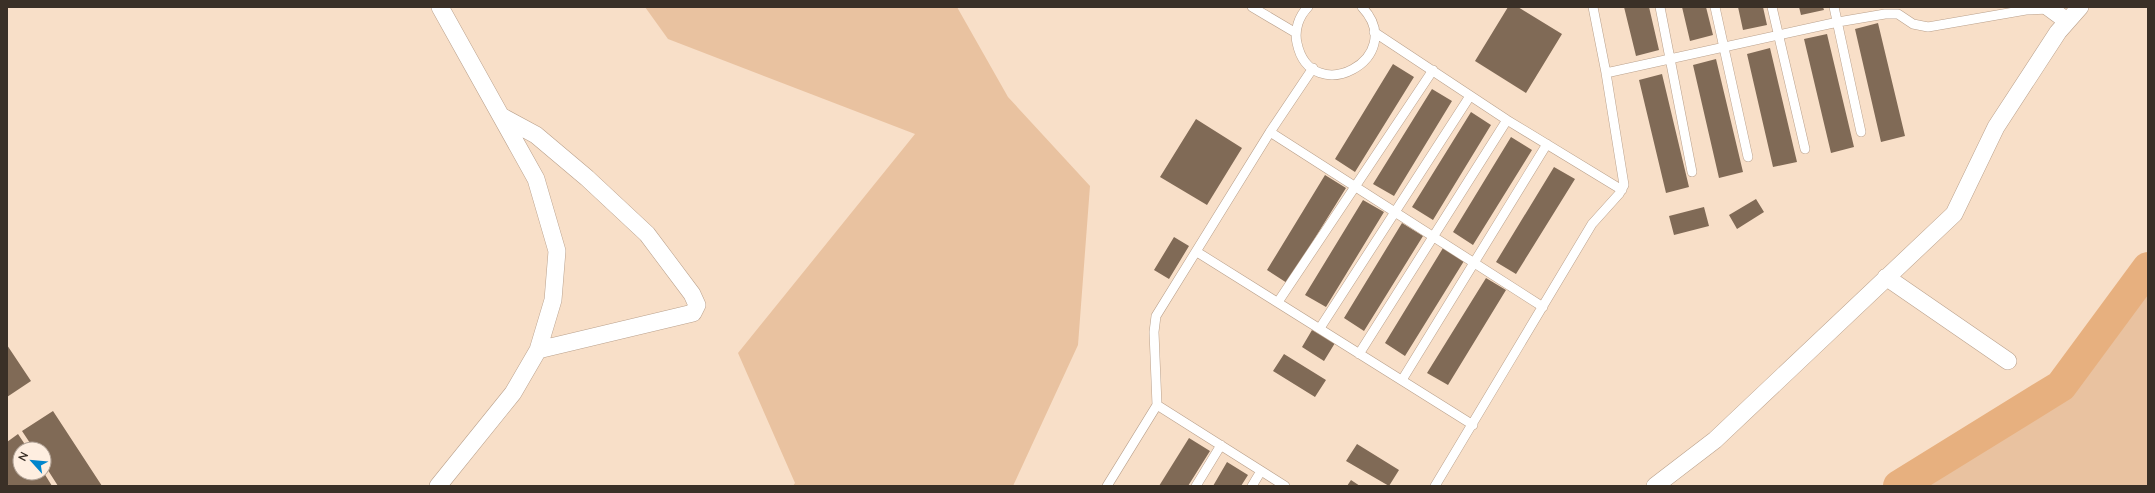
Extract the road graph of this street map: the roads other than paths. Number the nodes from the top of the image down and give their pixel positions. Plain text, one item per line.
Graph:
1 (440, 7) edge
2 (1252, 7) edge
3 (1308, 7) edge
4 (1362, 7) edge
5 (1593, 7) edge
6 (1660, 7) edge
7 (1715, 7) edge
8 (1772, 7) edge
9 (1834, 7) edge
10 (2080, 7) edge
11 (2049, 8) edge
12 (1897, 11) edge
13 (2067, 21) junction
14 (1838, 22) junction
15 (1374, 32) junction
16 (1296, 33) junction
17 (1778, 36) junction
18 (1724, 48) junction
19 (1670, 59) junction
20 (1313, 68) junction
21 (1433, 70) junction
22 (1606, 73) junction
23 (1470, 96) junction
24 (501, 116) junction
25 (1507, 120) junction
26 (1270, 132) junction
27 (1861, 132) dead end
28 (1547, 144) junction
29 (1805, 149) dead end
30 (1748, 158) dead end
31 (1692, 172) dead end
32 (1355, 186) junction
33 (1622, 190) junction
34 (1396, 212) junction
35 (1435, 237) junction
36 (1197, 252) junction
37 (1475, 263) junction
38 (1886, 277) junction
39 (1278, 302) junction
40 (1543, 306) junction
41 (1320, 328) junction
42 (538, 350) junction
43 (1360, 354) junction
44 (2008, 361) dead end
45 (1402, 380) junction
46 (1157, 405) junction
47 (1473, 424) junction
48 (1221, 446) junction
49 (1261, 471) junction
50 (438, 486) edge
51 (1107, 486) edge
52 (1196, 486) edge
53 (1252, 486) edge
54 (1285, 486) edge
55 (1435, 486) edge
56 (1655, 486) edge

1 - 24 street
2 - 16 lane
3 - 16 lane
4 - 15 lane
5 - 22 lane
6 - 19 lane
7 - 18 lane
8 - 17 lane
9 - 14 lane
10 - 13 street
11 - 12 lane
11 - 13 street
12 - 14 lane
13 - 38 street
14 - 17 lane
14 - 27 lane
15 - 20 lane
15 - 21 lane
16 - 20 lane
17 - 18 lane
17 - 29 lane
18 - 19 lane
18 - 30 lane
19 - 22 lane
19 - 31 lane
20 - 26 lane
21 - 23 lane
21 - 32 lane
22 - 33 lane
23 - 25 lane
23 - 34 lane
24 - 42 street
24 - 42 street
25 - 28 lane
25 - 35 lane
26 - 32 lane
26 - 36 lane
28 - 33 lane
28 - 37 lane
32 - 34 lane
32 - 39 lane
33 - 40 lane
34 - 35 lane
34 - 41 lane
35 - 37 lane
35 - 43 lane
36 - 39 lane
36 - 46 lane
37 - 40 lane
37 - 45 lane
38 - 44 street
38 - 56 street
39 - 41 lane
40 - 47 lane
41 - 43 lane
42 - 50 street
43 - 45 lane
45 - 47 lane
46 - 48 lane
46 - 51 lane
47 - 55 lane
48 - 49 lane
48 - 52 lane
49 - 53 lane
49 - 54 lane

